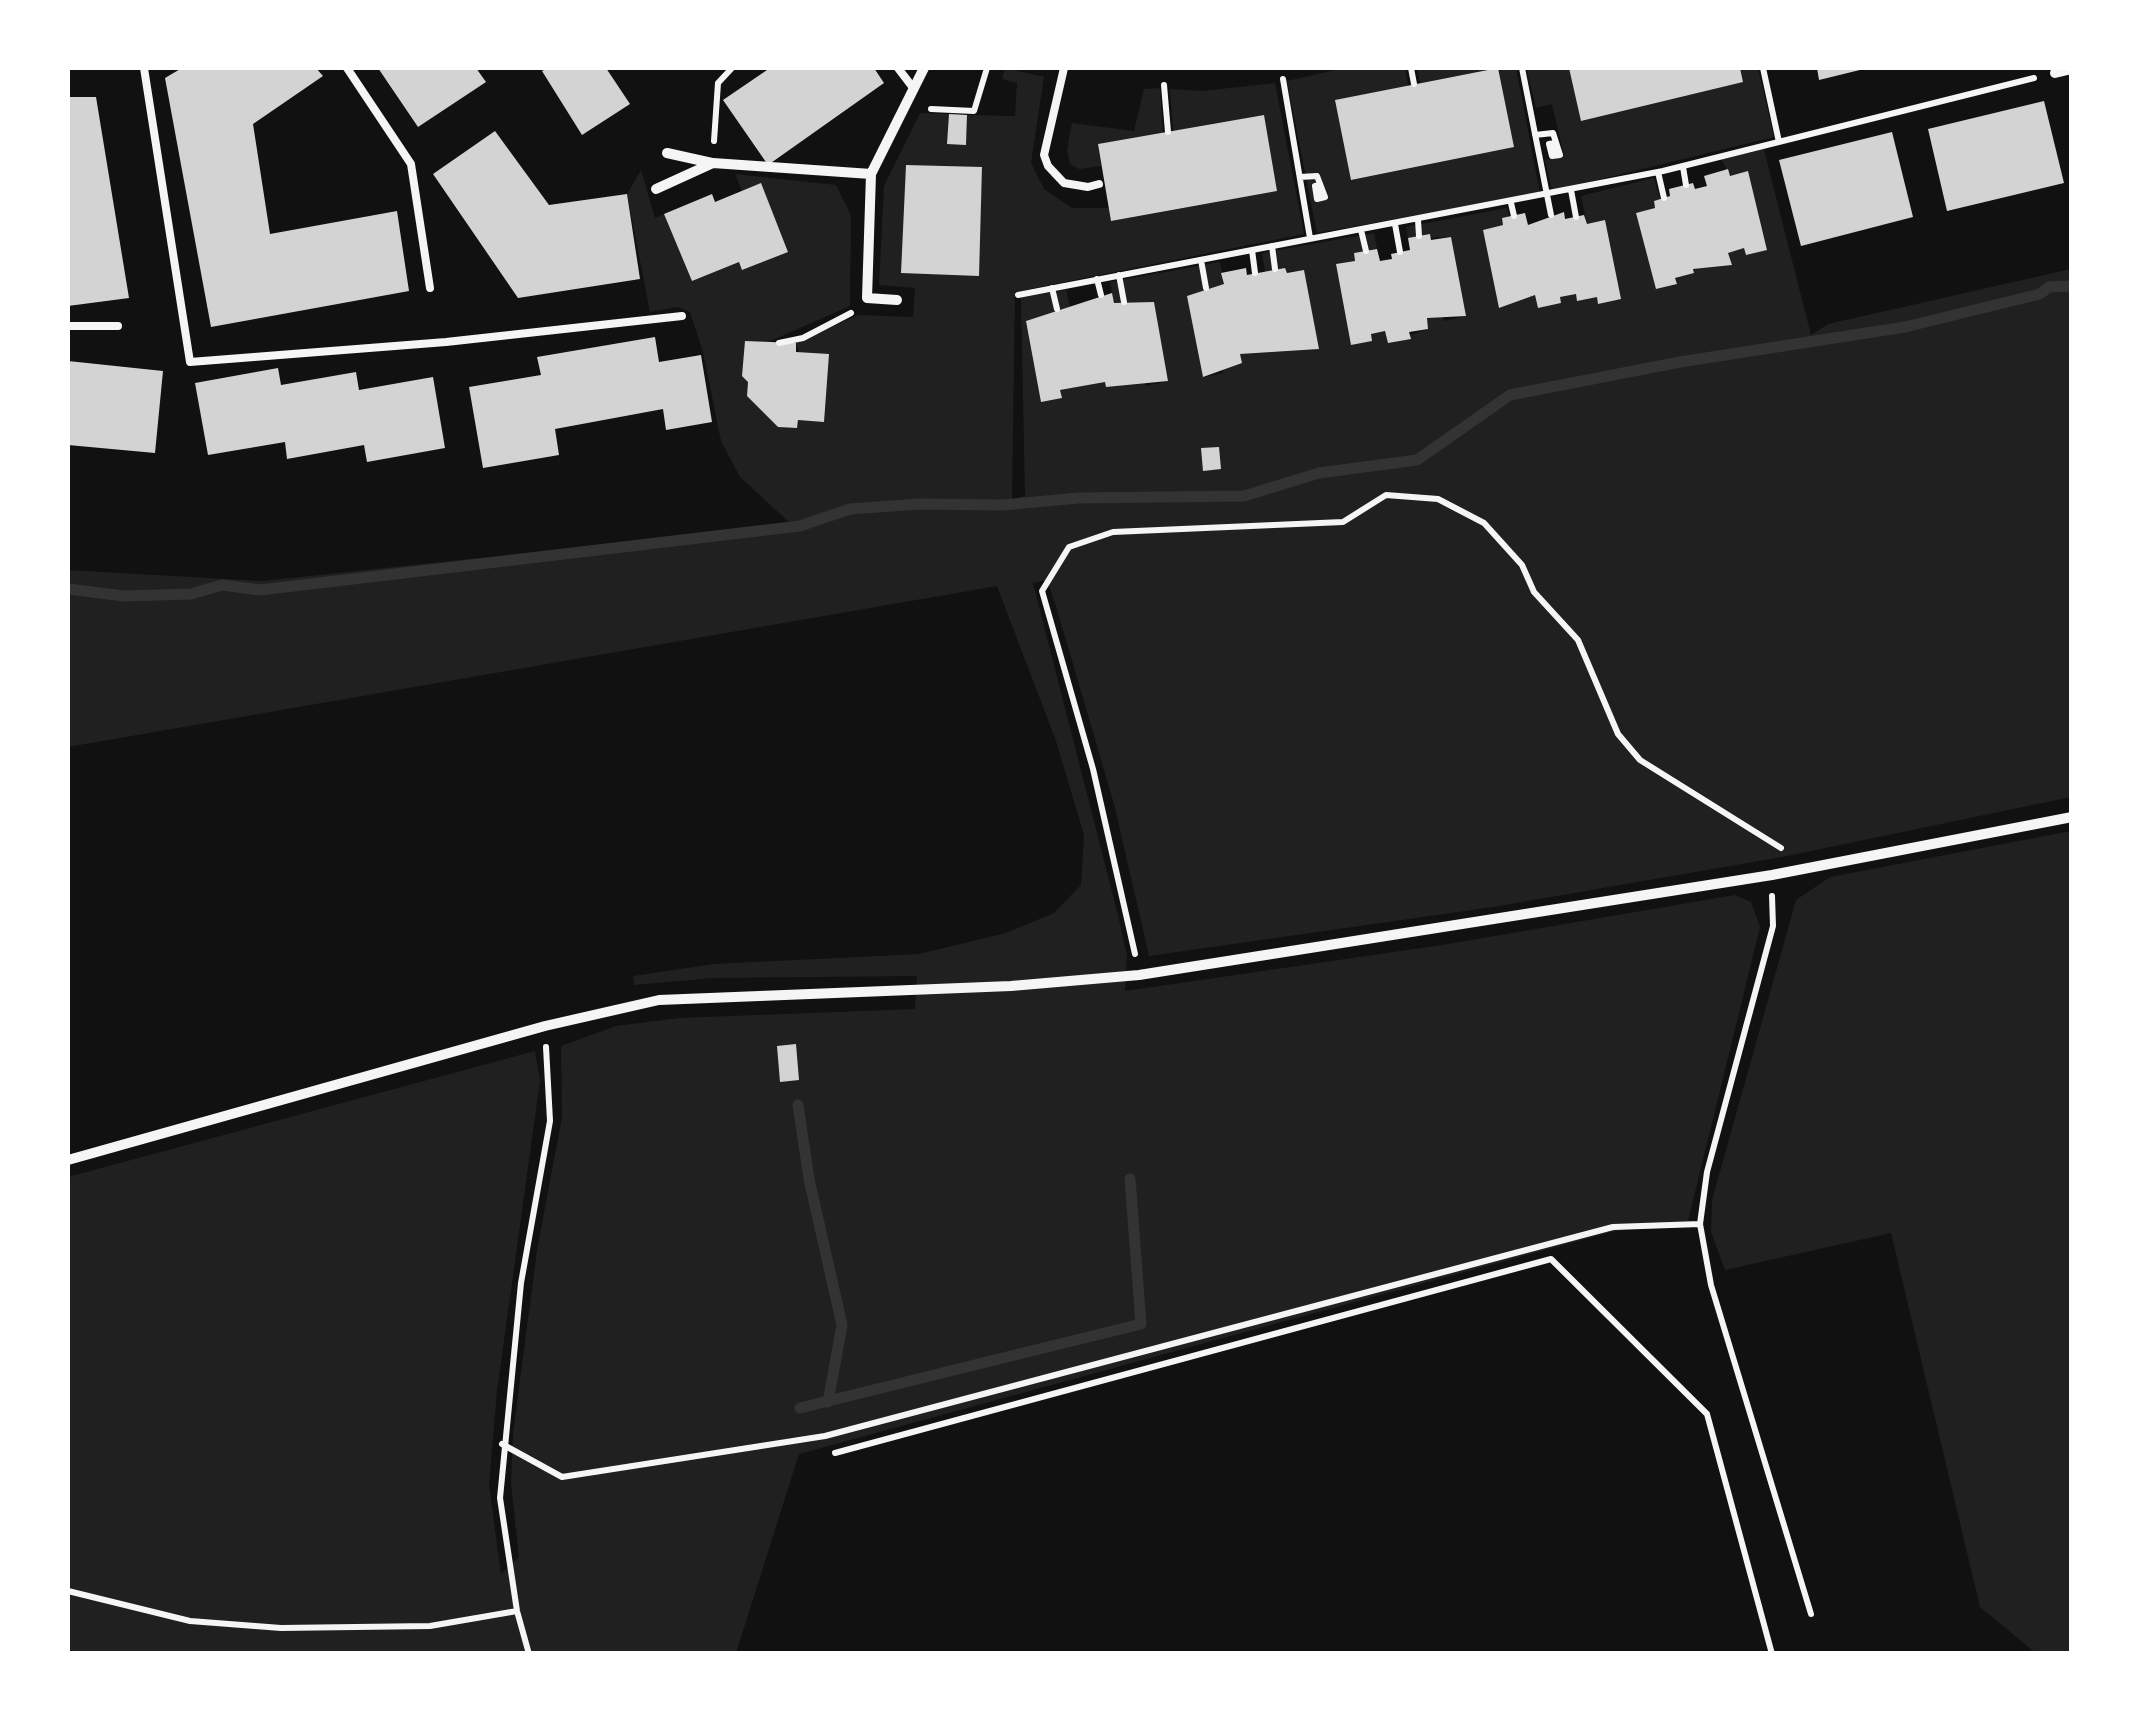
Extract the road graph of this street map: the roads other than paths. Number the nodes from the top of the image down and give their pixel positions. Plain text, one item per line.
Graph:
1 (144, 68) edge
2 (347, 68) edge
3 (898, 68) edge
4 (924, 68) edge
5 (1064, 68) edge
6 (2072, 69) edge
7 (2055, 73) road end
8 (914, 89) junction
9 (667, 153) dead end
10 (713, 163) junction
11 (870, 174) junction
12 (1100, 184) dead end
13 (656, 189) dead end
14 (430, 288) dead end
15 (897, 300) dead end
16 (682, 316) dead end
17 (68, 326) edge
18 (118, 326) dead end
19 (2072, 816) edge
20 (68, 1160) edge

1 - 16 lane
2 - 14 lane
3 - 8 lane
4 - 8 street
5 - 12 lane
6 - 7 street
8 - 11 street
9 - 10 street
10 - 11 street
10 - 13 street
11 - 15 street
17 - 18 lane
19 - 20 street

